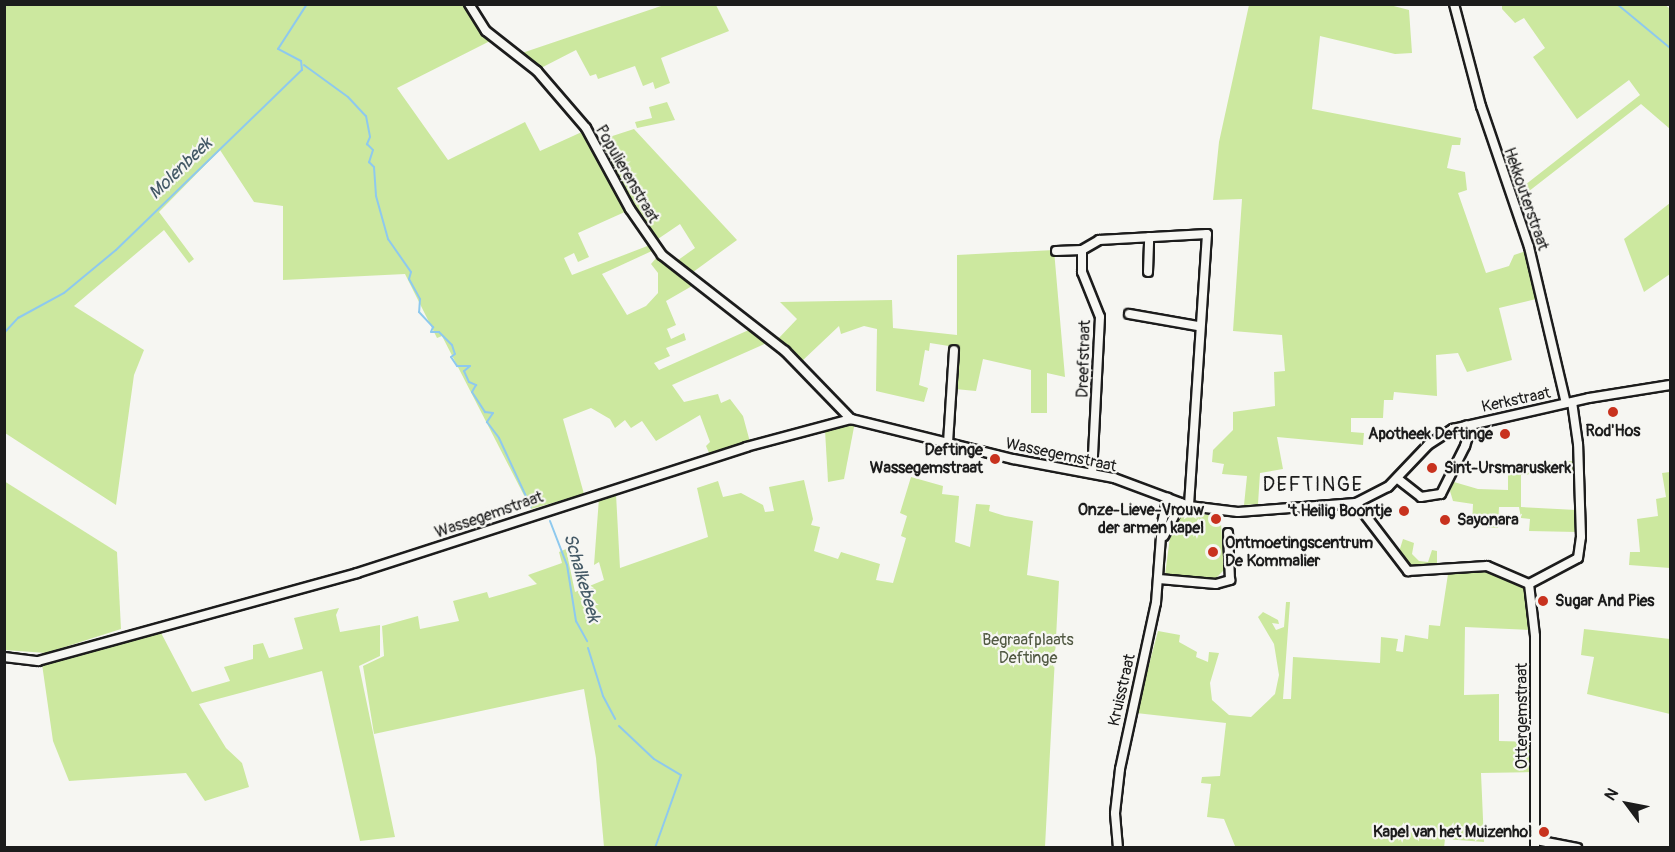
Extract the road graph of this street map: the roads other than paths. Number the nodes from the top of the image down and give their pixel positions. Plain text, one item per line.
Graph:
1 (470, 4) edge
2 (1454, 4) edge
3 (1149, 237) junction
4 (1082, 250) junction
5 (1056, 251) dead end
6 (1148, 272) dead end
7 (1129, 314) dead end
8 (1198, 326) junction
9 (954, 350) dead end
10 (1671, 385) edge
11 (1569, 402) junction
12 (851, 419) junction
13 (1466, 424) junction
14 (948, 444) junction
15 (1092, 473) junction
16 (1398, 479) junction
17 (1168, 498) junction
18 (1356, 503) junction
19 (1185, 504) junction
20 (1228, 533) dead end
21 (1162, 539) junction
22 (1158, 579) junction
23 (1529, 584) junction
24 (4, 657) edge
25 (1535, 844) edge
26 (1118, 848) edge
27 (1577, 848) edge

1 - 12 street, Populierenstraat
2 - 11 street, Hekkouterstraat
3 - 4 street
3 - 6 street
3 - 8 street
4 - 5 street
4 - 15 street, Dreefstraat
7 - 8 street
8 - 19 street
9 - 14 street
10 - 11 street, Kerkstraat
11 - 13 street, Kerkstraat
11 - 23 street
12 - 14 street, Wassegemstraat
12 - 24 street, Wassegemstraat
13 - 16 street, Kerkstraat
13 - 16 street, Kerkstraat
14 - 15 street, Wassegemstraat
15 - 17 street, Wassegemstraat
16 - 18 street, Kerkstraat
17 - 19 street, Kerkstraat
17 - 21 street, Kruisstraat
18 - 19 street, Kerkstraat
18 - 23 street
19 - 21 street, Kruisstraat
20 - 22 street
21 - 22 street, Kruisstraat
22 - 26 street, Kruisstraat
23 - 25 street, Ottergemstraat
25 - 27 street

